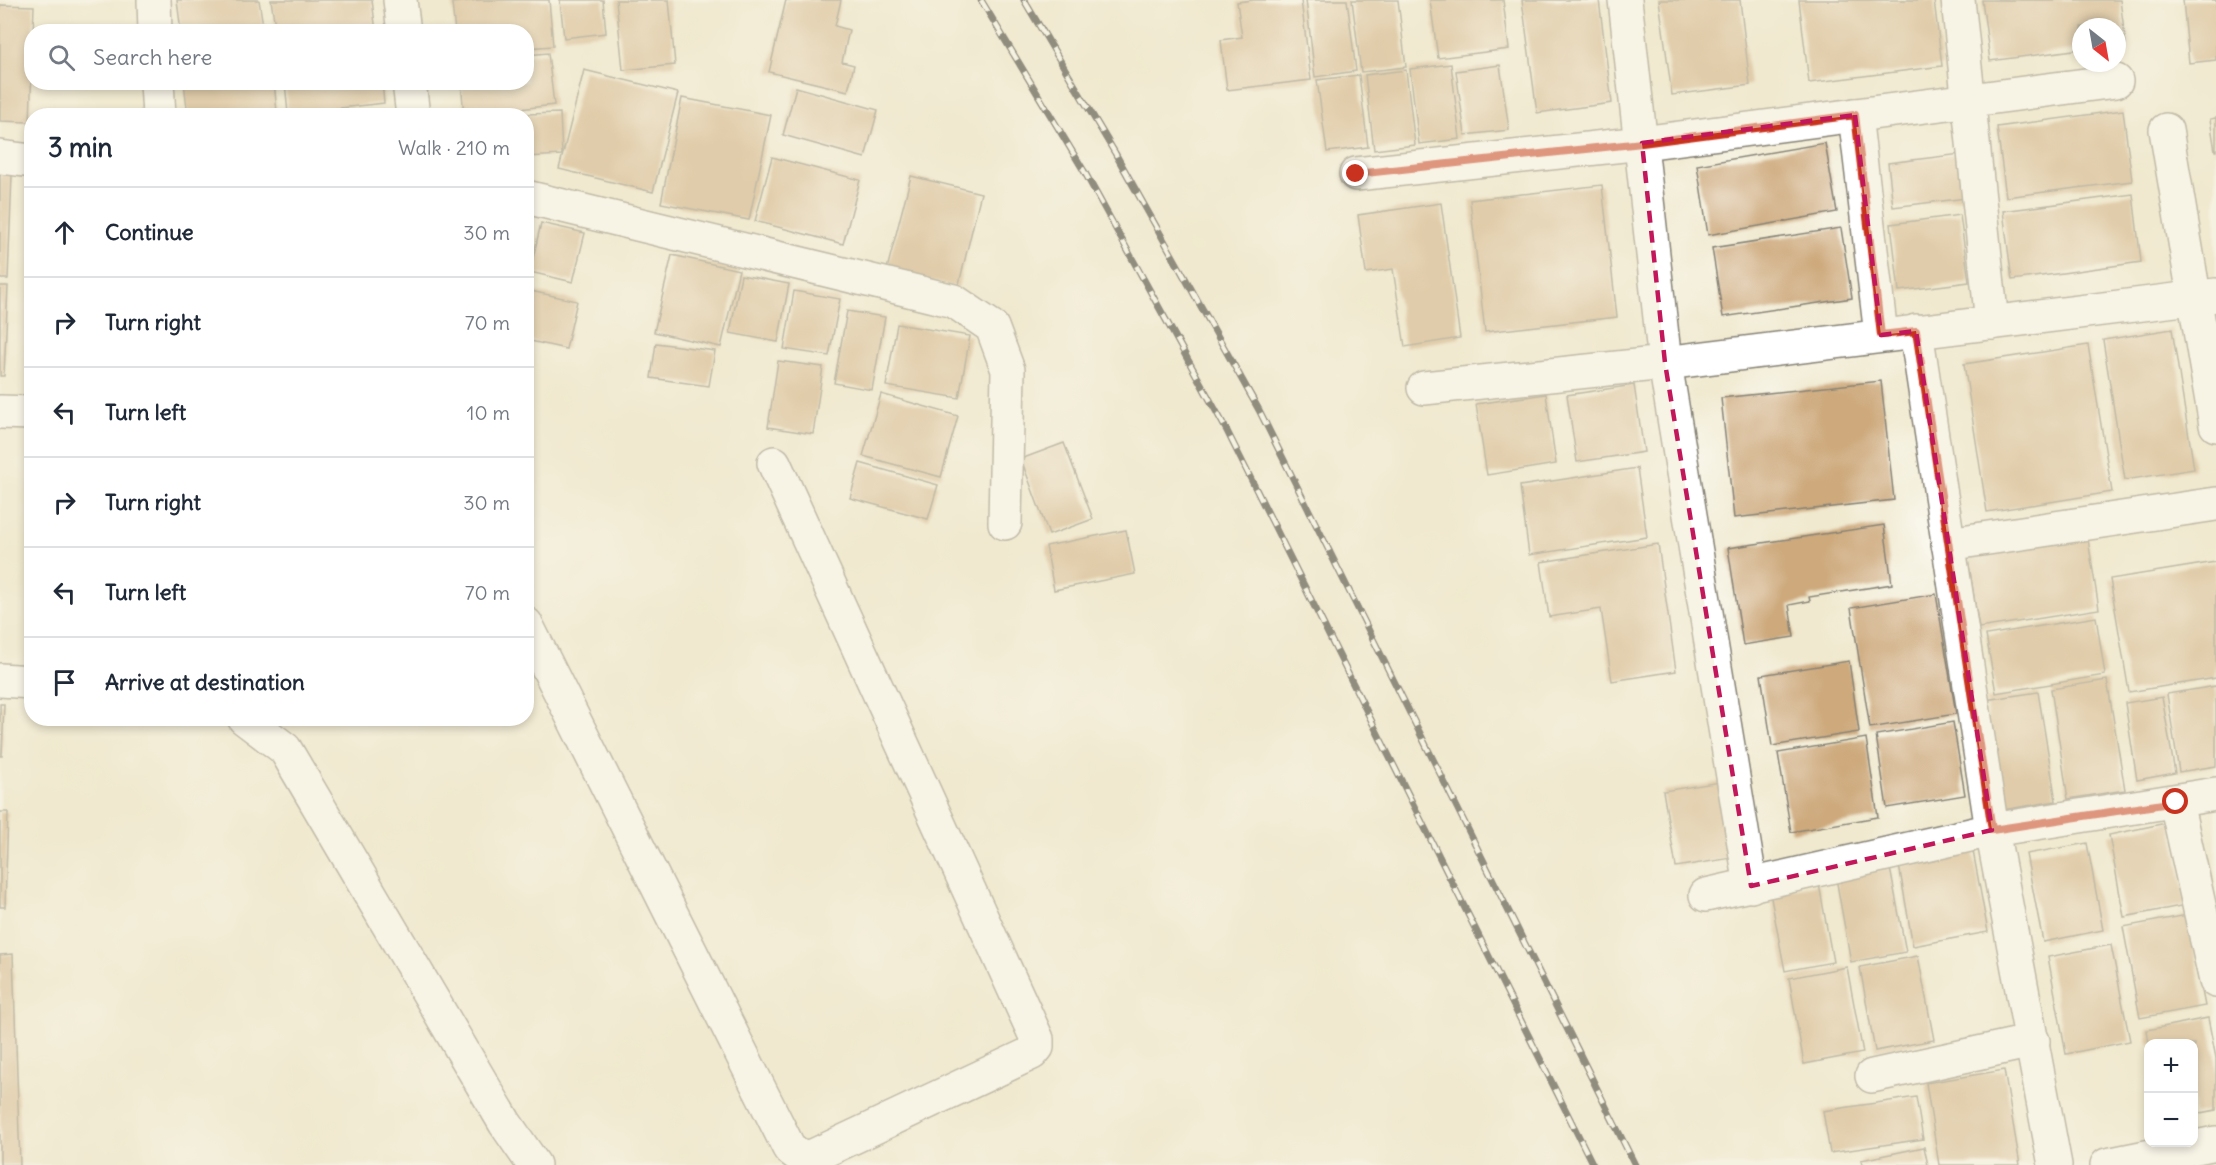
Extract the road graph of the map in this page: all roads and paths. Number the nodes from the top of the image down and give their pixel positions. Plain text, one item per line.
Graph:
1 (154, 0) edge
2 (400, 0) edge
3 (1625, 0) edge
4 (1958, 0) edge
5 (155, 24) edge
6 (403, 24) edge
7 (2116, 81) dead end
8 (158, 90) edge
9 (411, 90) edge
10 (1967, 99) junction
11 (159, 108) edge
12 (412, 108) edge
13 (1855, 115) junction
14 (2166, 130) dead end
15 (1642, 143) junction
16 (0, 157) edge
17 (24, 160) edge
18 (1356, 174) dead end
19 (534, 199) edge
20 (2205, 298) edge
21 (1992, 323) junction
22 (1916, 331) junction
23 (1881, 335) junction
24 (1665, 363) junction
25 (1424, 388) dead end
26 (0, 412) edge
27 (24, 413) edge
28 (2216, 425) edge
29 (774, 463) dead end
30 (2216, 504) edge
31 (1005, 523) dead end
32 (1948, 544) junction
33 (534, 640) edge
34 (0, 680) edge
35 (24, 682) edge
36 (255, 726) edge
37 (2216, 794) edge
38 (2176, 802) junction
39 (1992, 830) junction
40 (1751, 886) junction
41 (1706, 895) dead end
42 (2216, 981) edge
43 (2032, 1041) junction
44 (1872, 1076) dead end
45 (2216, 1143) edge
46 (534, 1165) edge
47 (2055, 1165) edge
48 (2108, 1165) edge

1 - 5 street
2 - 6 street
3 - 15 street
4 - 10 street
7 - 10 street
8 - 11 street
9 - 12 street
10 - 13 street
10 - 21 street
13 - 15 street
13 - 23 street
14 - 20 street
15 - 18 street
15 - 24 street
16 - 17 street
19 - 31 street
20 - 21 street
20 - 28 street
21 - 22 street
22 - 23 street
22 - 32 street
23 - 24 street
24 - 25 street
24 - 40 street
26 - 27 street
29 - 33 street
30 - 32 street
32 - 39 street
34 - 35 street
36 - 46 street
37 - 38 street
38 - 39 street
38 - 42 street
39 - 40 street
39 - 43 street
40 - 41 street
43 - 44 street
43 - 47 street
45 - 48 street

